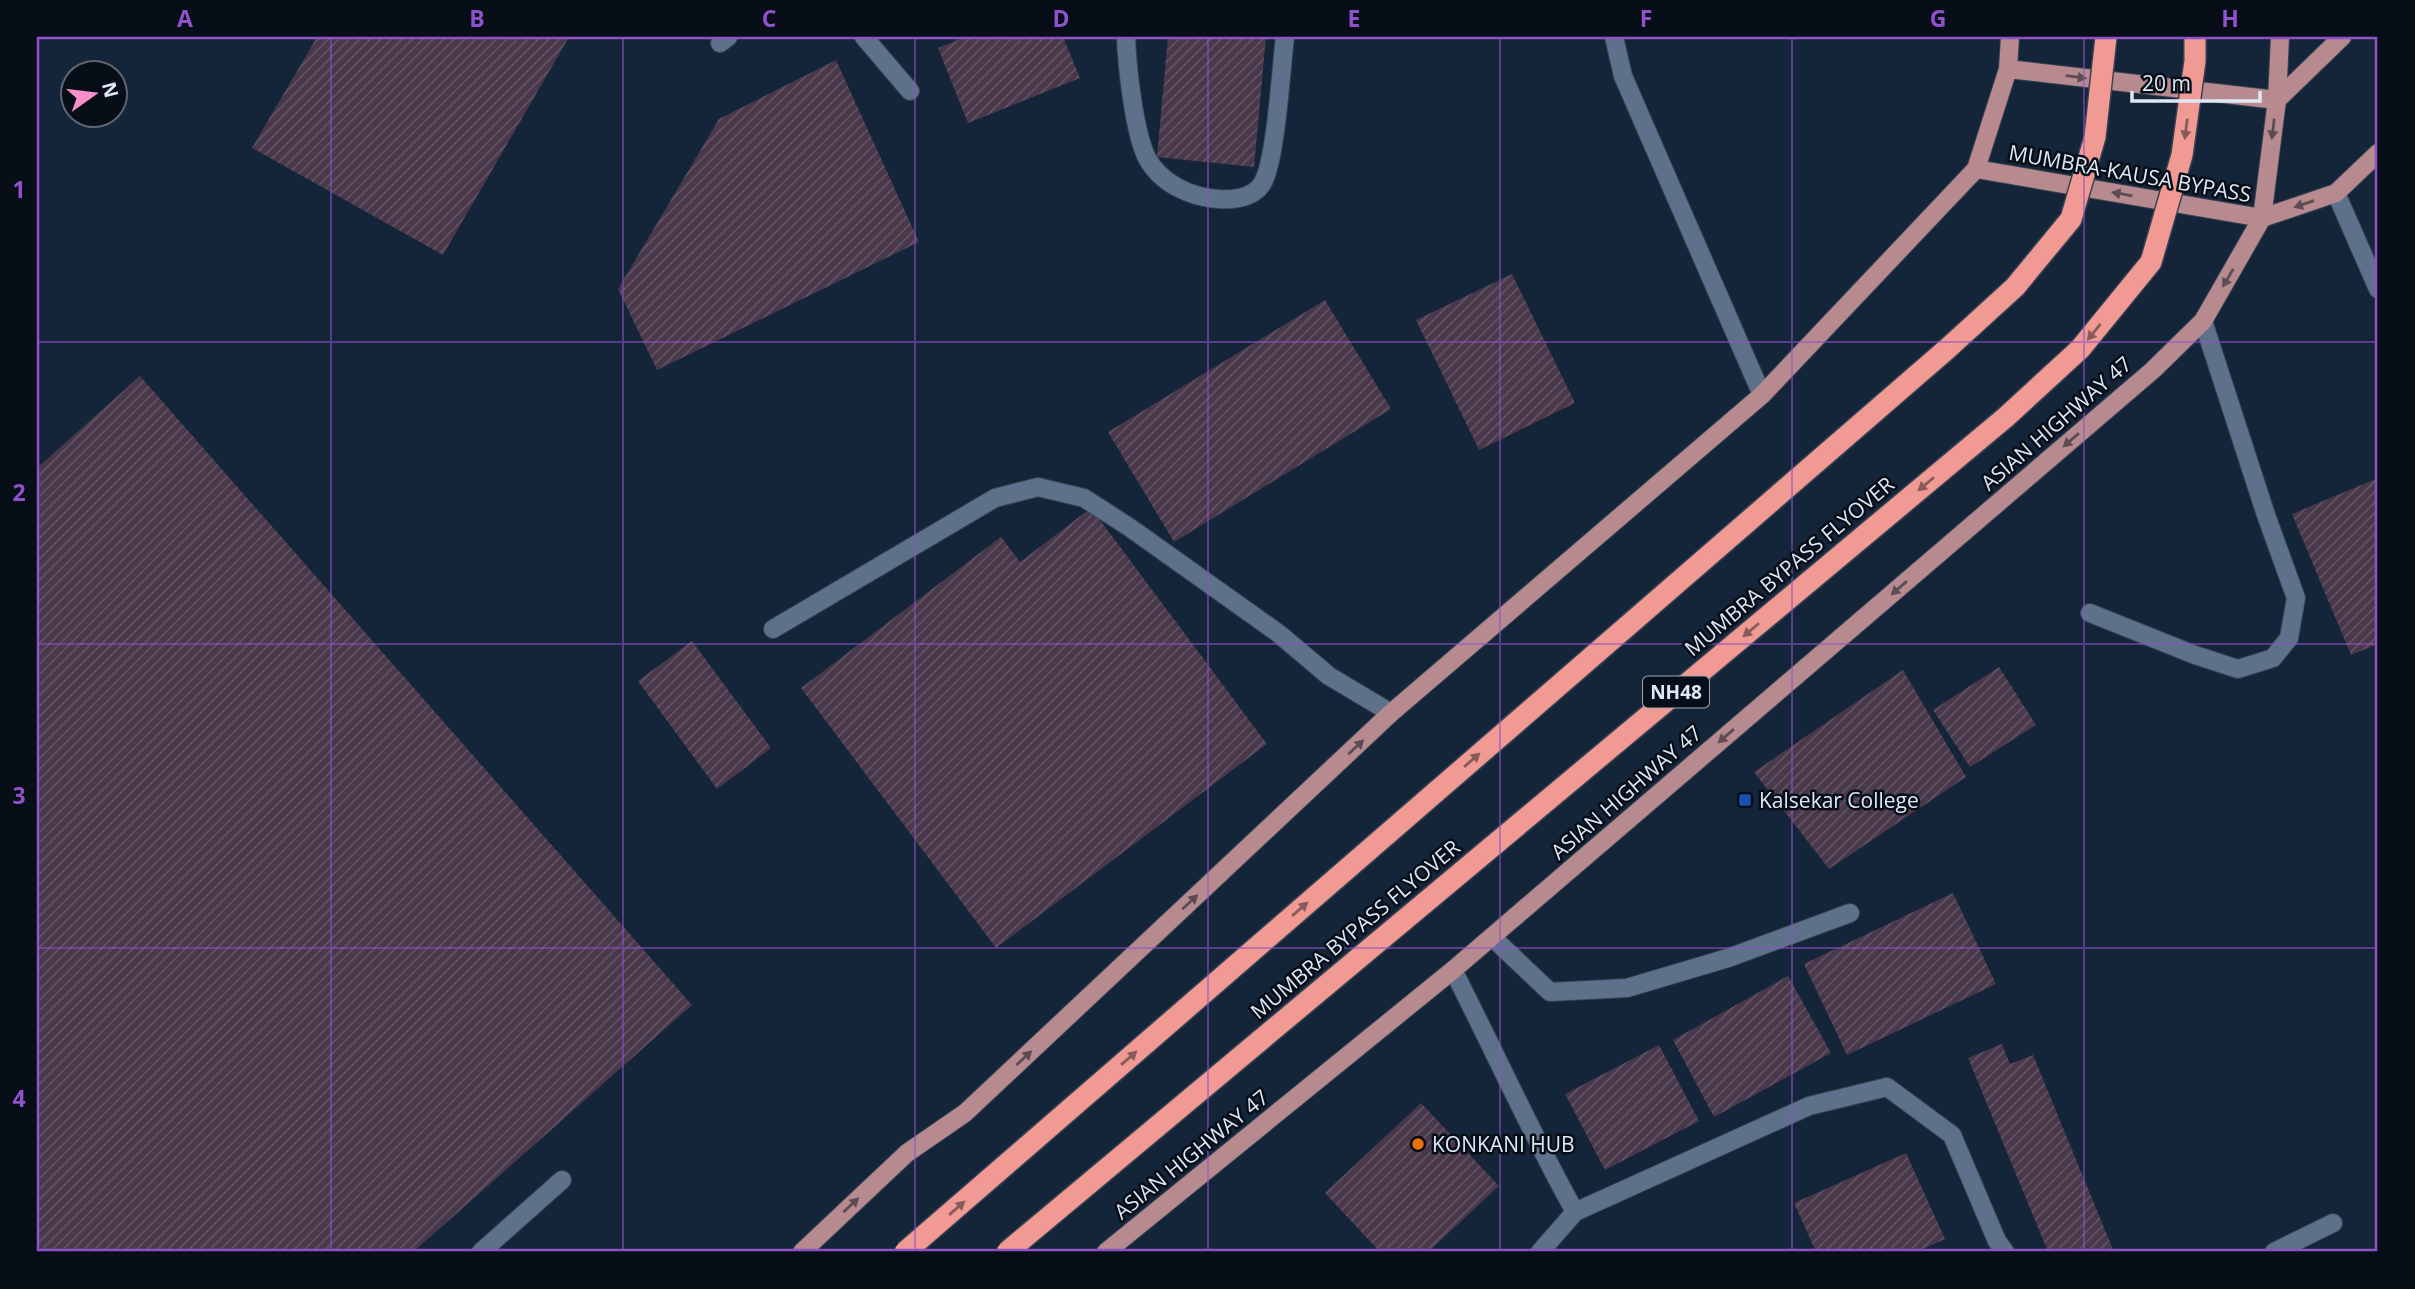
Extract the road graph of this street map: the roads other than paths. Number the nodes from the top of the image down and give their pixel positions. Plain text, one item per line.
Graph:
1 (864, 37) edge
2 (1126, 37) edge
3 (1285, 37) edge
4 (1614, 37) edge
5 (2010, 37) edge
6 (2106, 37) edge
7 (2196, 37) edge
8 (2280, 37) edge
9 (2343, 37) edge
10 (2008, 69) junction
11 (910, 90) dead end
12 (2277, 100) junction
13 (2378, 153) edge
14 (1976, 169) junction
15 (2336, 193) junction
16 (2262, 218) junction
17 (2378, 289) edge
18 (2203, 321) junction
19 (1762, 395) junction
20 (2090, 613) dead end
21 (773, 629) dead end
22 (1391, 713) junction
23 (1850, 913) dead end
24 (1492, 937) junction
25 (1453, 970) junction
26 (562, 1180) dead end
27 (1575, 1212) junction
28 (2333, 1223) dead end
29 (481, 1252) edge
30 (802, 1252) edge
31 (905, 1252) edge
32 (1007, 1252) edge
33 (1106, 1252) edge
34 (1540, 1252) edge
35 (2005, 1252) edge
36 (2274, 1252) edge

1 - 11 street
2 - 3 street
4 - 19 street
5 - 10 main road
31 -> 6 highway, bridge
7 -> 32 highway, MUMBRA BYPASS FLYOVER / NH48, bridge
8 - 12 main road, MUMBRA-KAUSA BYPASS
9 - 12 main road
10 -> 12 main road
10 - 14 main road
12 -> 16 main road, MUMBRA-KAUSA BYPASS
13 - 15 main road
16 -> 14 main road, MUMBRA-KAUSA BYPASS
14 - 19 main road
15 -> 16 main road
15 - 17 street
16 -> 18 main road, ASIAN HIGHWAY 47
18 - 20 street
18 -> 24 main road, ASIAN HIGHWAY 47
19 - 22 main road
21 - 22 street
30 -> 22 main road
23 - 24 street
24 - 25 main road, ASIAN HIGHWAY 47
25 - 27 street
25 - 33 main road, ASIAN HIGHWAY 47
26 - 29 street
27 - 34 street
27 - 35 street
28 - 36 street

